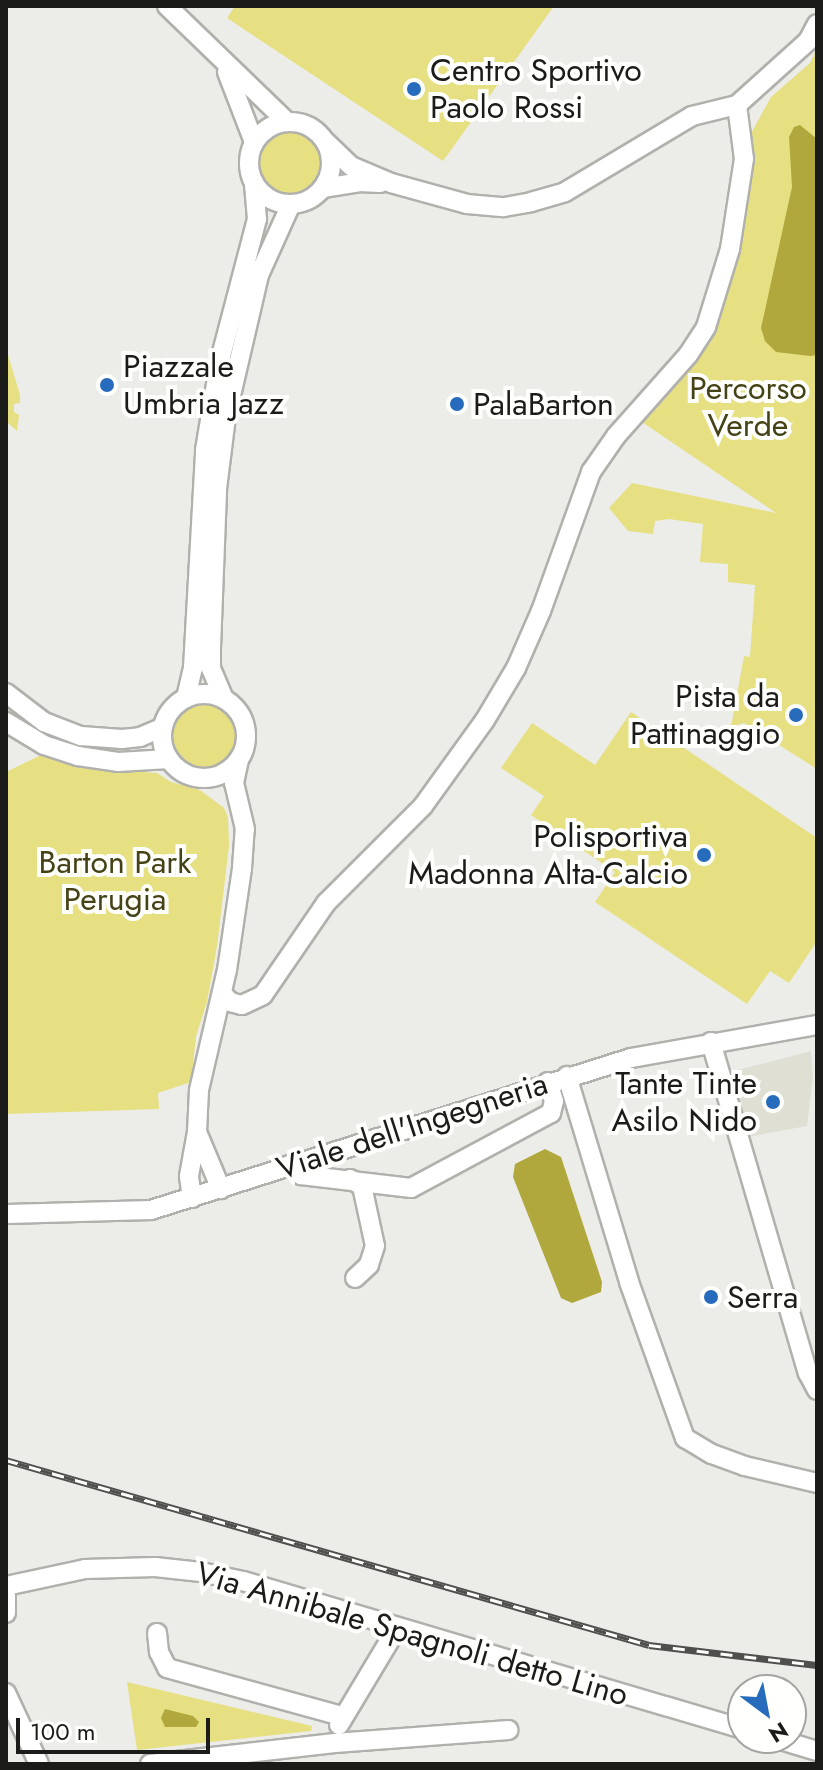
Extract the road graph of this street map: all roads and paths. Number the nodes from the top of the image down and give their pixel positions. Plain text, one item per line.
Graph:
1 (167, 6) edge
2 (814, 34) edge
3 (218, 55) junction
4 (737, 105) junction
5 (287, 122) junction
6 (254, 142) junction
7 (326, 142) junction
8 (254, 182) junction
9 (391, 183) junction
10 (323, 188) junction
11 (291, 204) junction
12 (6, 693) edge
13 (186, 698) junction
14 (224, 699) junction
15 (6, 722) edge
16 (163, 727) junction
17 (169, 759) junction
18 (239, 759) junction
19 (207, 777) junction
20 (236, 800) junction
21 (222, 993) junction
22 (817, 1025) edge
23 (711, 1042) junction
24 (567, 1076) junction
25 (548, 1082) junction
26 (197, 1132) junction
27 (289, 1165) junction
28 (350, 1179) junction
29 (221, 1189) junction
30 (192, 1198) junction
31 (6, 1214) edge
32 (355, 1278) dead end
33 (817, 1390) edge
34 (817, 1483) edge
35 (6, 1599) edge
36 (397, 1628) junction
37 (157, 1633) dead end
38 (6, 1693) edge
39 (341, 1716) junction
40 (727, 1724) edge
41 (509, 1730) dead end
42 (335, 1743) junction
43 (39, 1764) edge
44 (150, 1764) edge

1 - 3 street
2 - 4 street
3 - 5 street
3 - 6 street
4 - 9 street
4 - 21 street
5 - 6 street
5 - 7 street
6 - 8 street
7 - 9 street
7 - 10 street
8 - 11 street
8 - 13 street
9 - 10 street
10 - 11 street
11 - 14 street
12 - 16 street
13 - 14 street
13 - 16 street
14 - 18 street
15 - 17 street
16 - 17 street
17 - 19 street
18 - 19 street
18 - 20 street
19 - 20 street
20 - 21 street
21 - 26 street
22 - 23 street, Viale dell'Ingegneria
23 - 24 street, Viale dell'Ingegneria
23 - 33 street
24 - 25 street, Viale dell'Ingegneria
24 - 34 street
25 - 27 street, Viale dell'Ingegneria
25 - 28 street
26 - 29 street
26 - 30 street
27 - 28 street
27 - 29 street, Viale dell'Ingegneria
28 - 32 street
29 - 30 street, Viale dell'Ingegneria
30 - 31 street, Viale dell'Ingegneria
35 - 36 street, Via Annibale Spagnoli detto Lino
36 - 39 street
36 - 40 street, Via Annibale Spagnoli detto Lino
37 - 39 street
38 - 43 street
39 - 42 street
41 - 42 street
42 - 44 street

